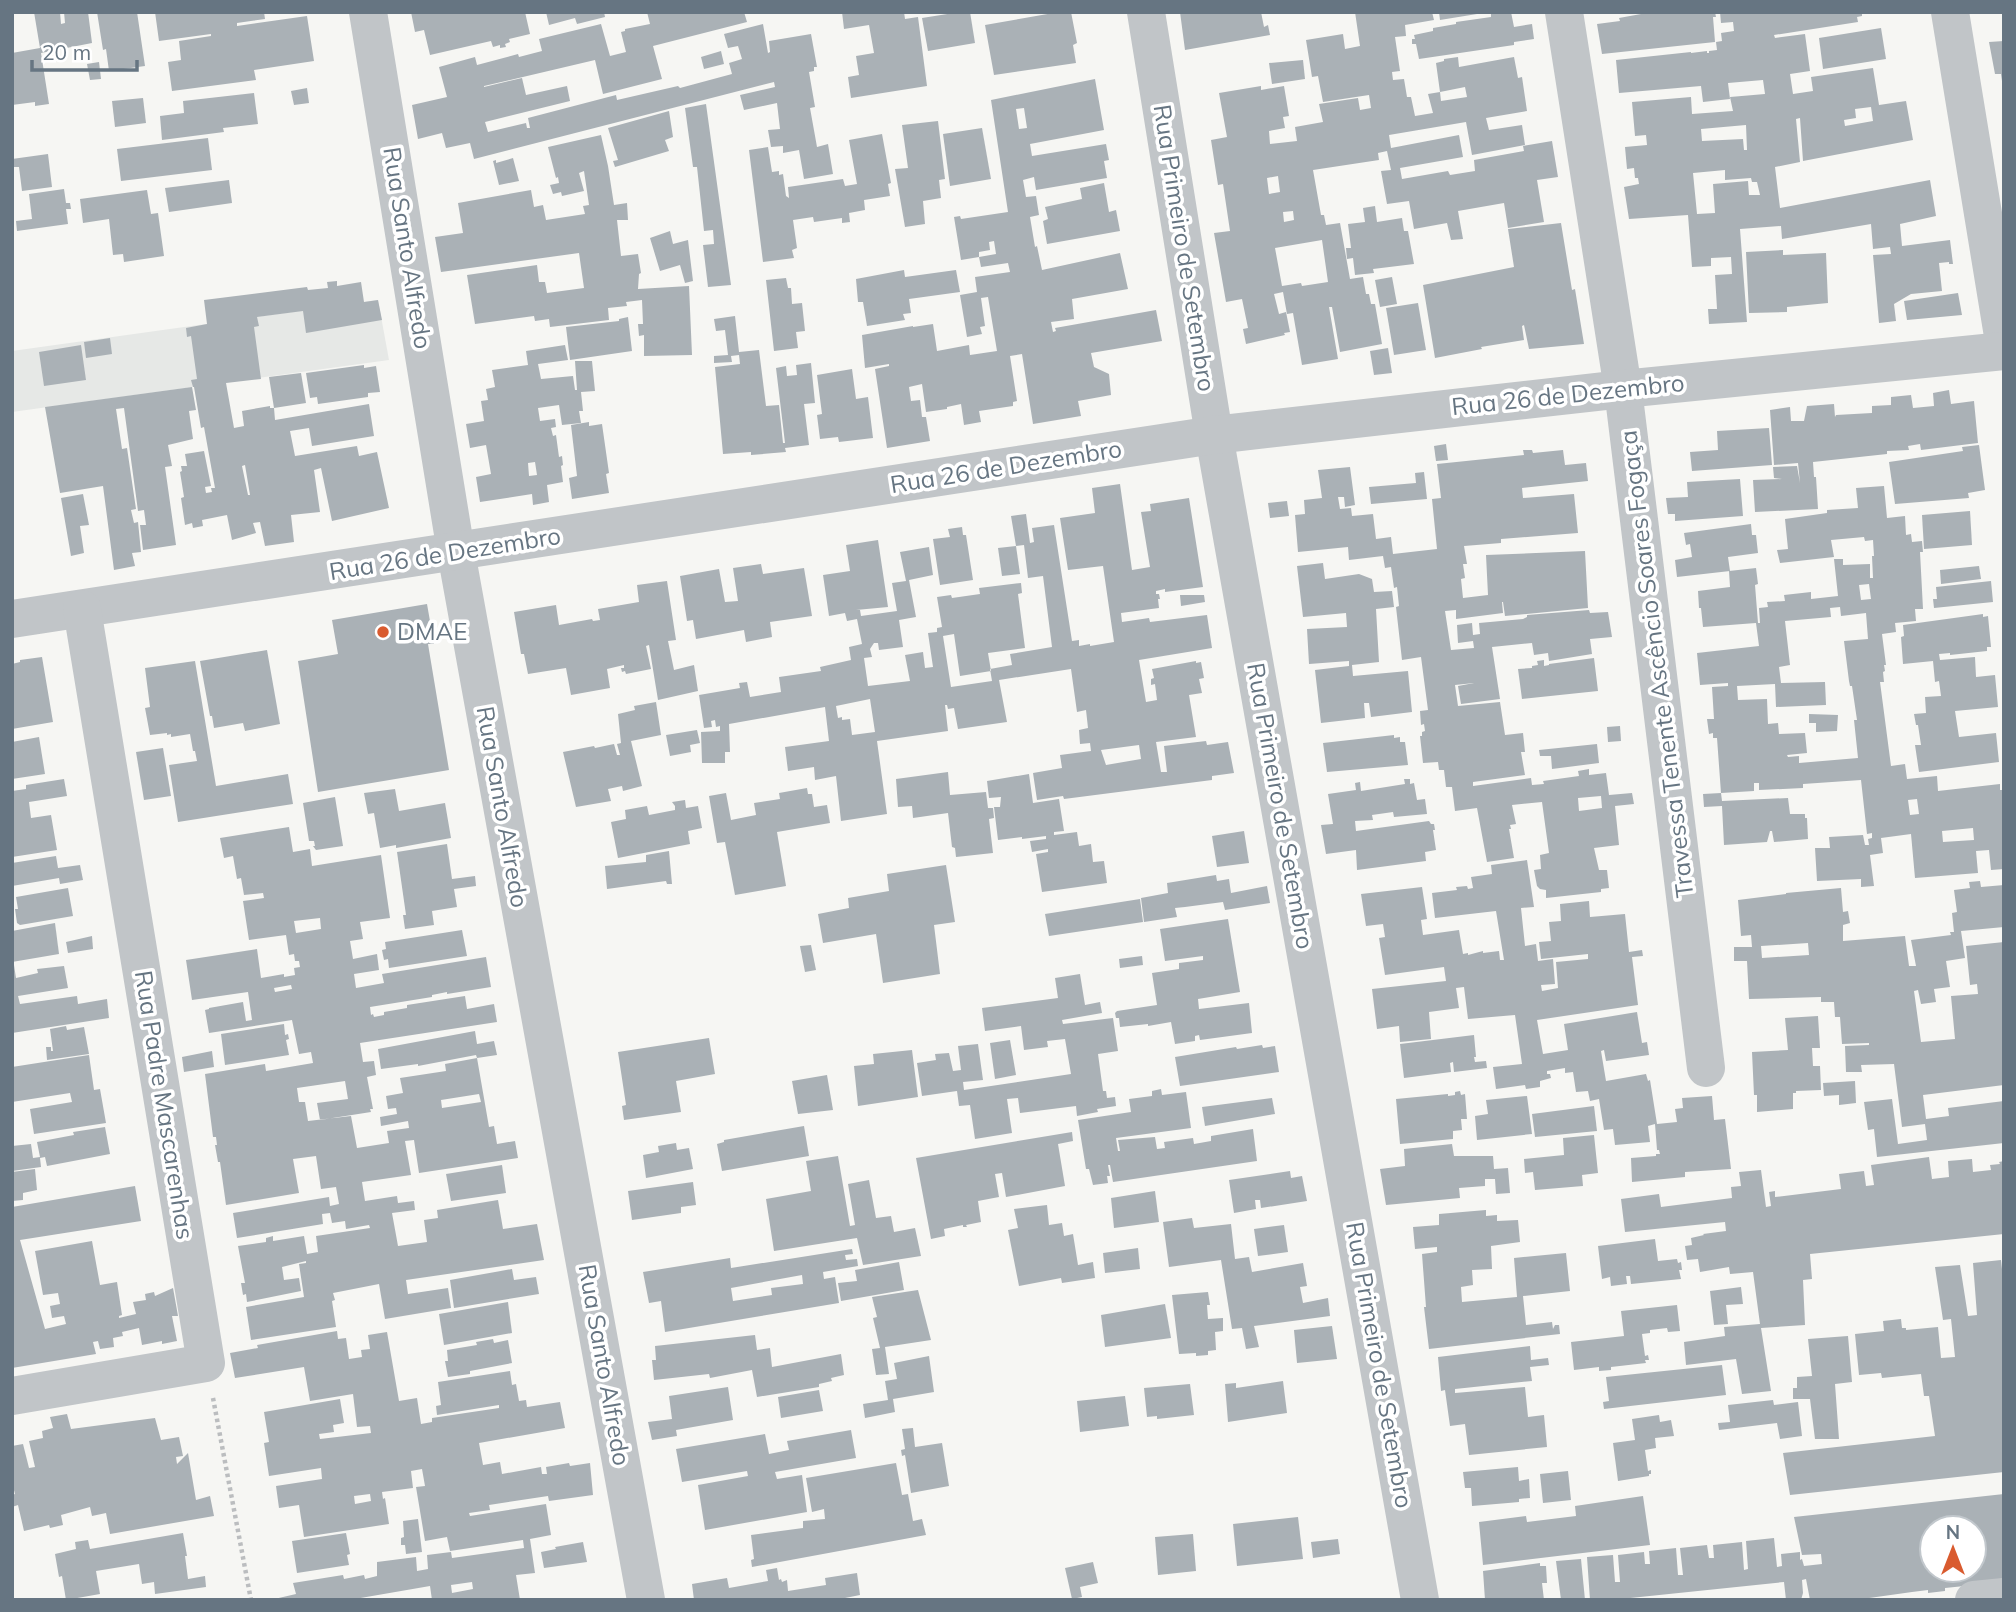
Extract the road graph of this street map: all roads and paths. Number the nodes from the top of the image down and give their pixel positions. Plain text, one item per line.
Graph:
1 (368, 12) edge
2 (1146, 12) edge
3 (1564, 12) edge
4 (1950, 12) edge
5 (2004, 342) edge
6 (2004, 351) edge
7 (1623, 388) junction
8 (1214, 435) junction
9 (456, 552) junction
10 (82, 609) junction
11 (12, 619) edge
12 (1706, 1068) dead end
13 (206, 1363) junction
14 (12, 1396) edge
15 (2004, 1597) edge
16 (251, 1600) edge
17 (646, 1600) edge
18 (1420, 1600) edge
19 (1974, 1600) edge

1 - 9 street, Rua Santo Alfredo
2 - 8 street, Rua Primeiro de Setembro
3 - 7 street, Travessa Tenente Ascêncio Soares Fogaça
4 - 5 street
6 - 7 street, Rua 26 de Dezembro
7 - 8 street, Rua 26 de Dezembro
7 - 12 street, Travessa Tenente Ascêncio Soares Fogaça
8 - 9 street, Rua 26 de Dezembro
8 - 18 street, Rua Primeiro de Setembro
9 - 10 street, Rua 26 de Dezembro
9 - 17 street, Rua Santo Alfredo
10 - 11 street, Rua 26 de Dezembro
10 - 13 street, Rua Padre Mascarenhas
13 - 14 street
13 - 16 path
15 - 19 street

